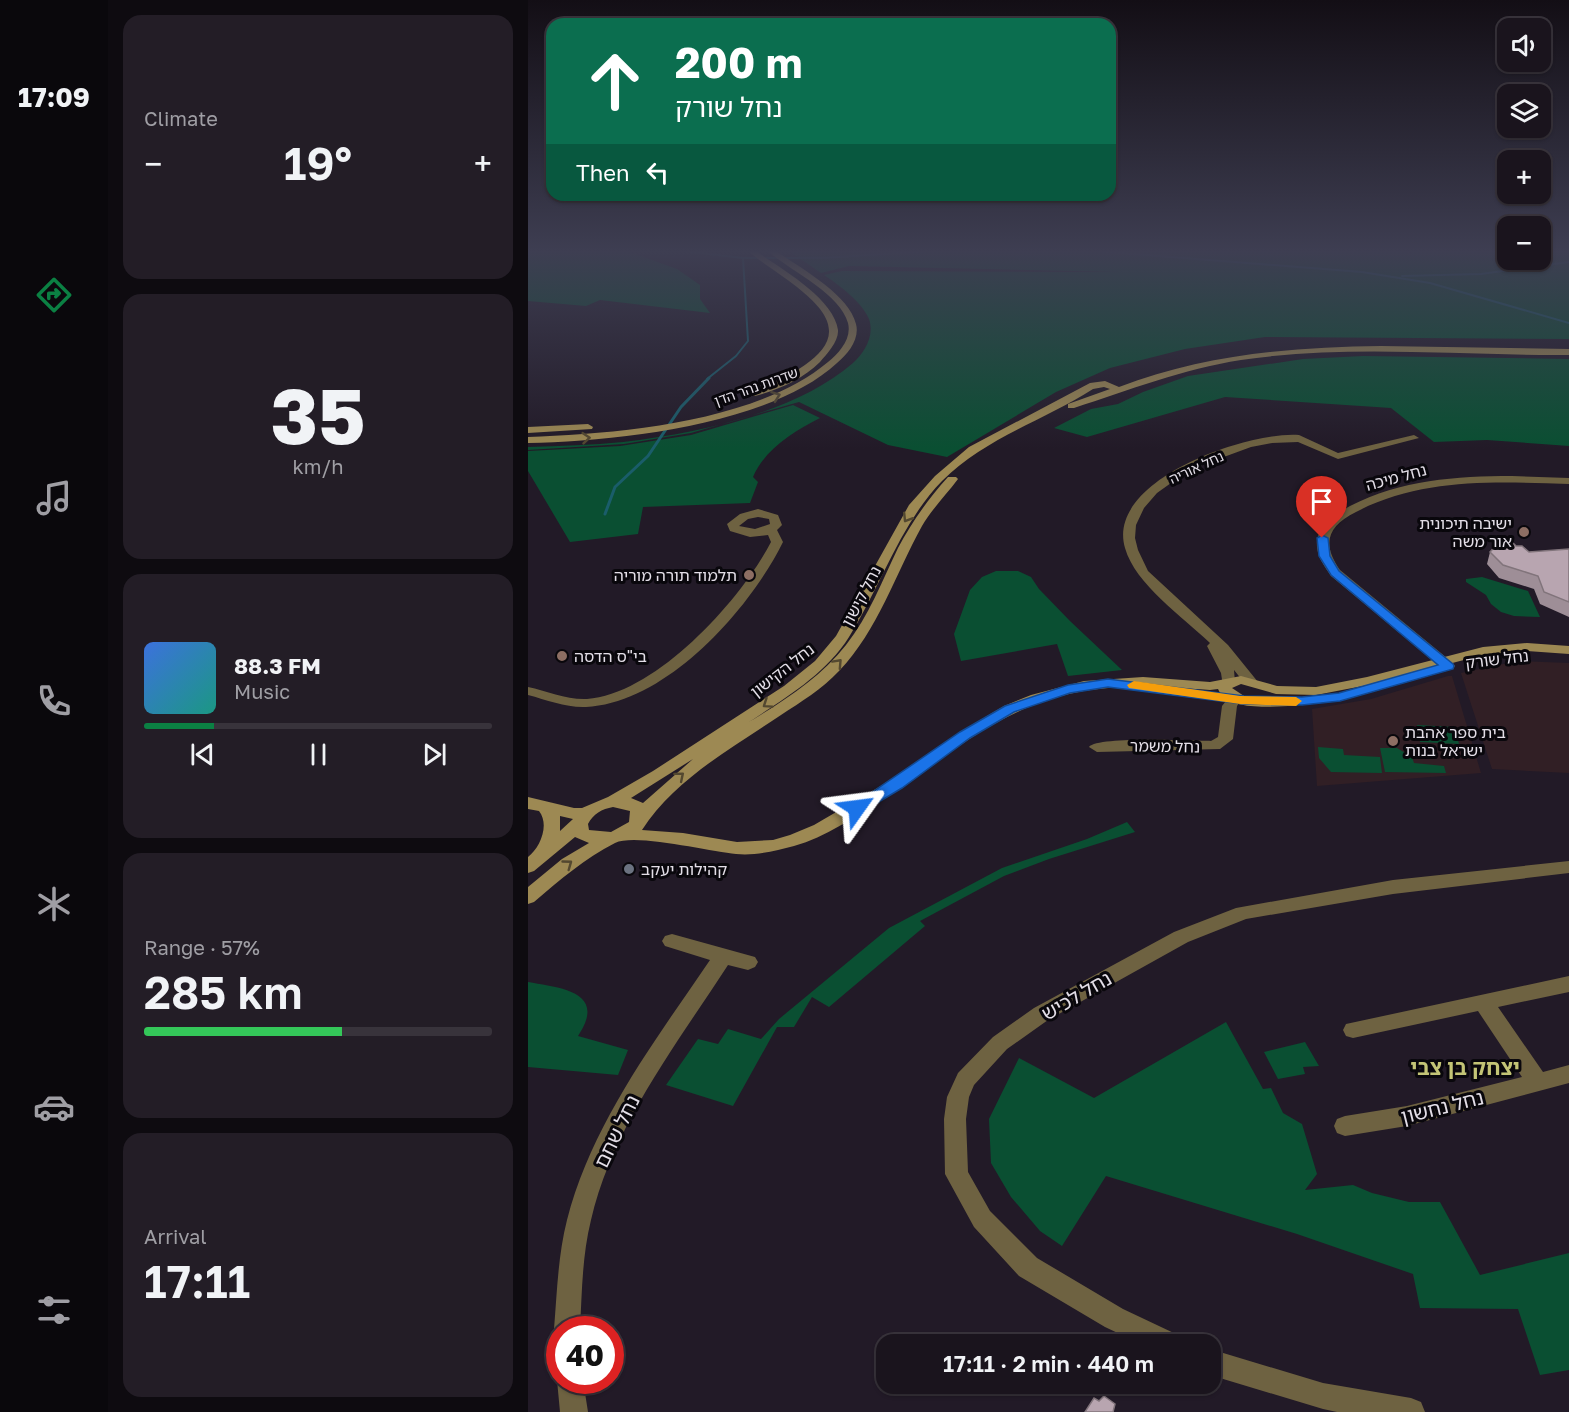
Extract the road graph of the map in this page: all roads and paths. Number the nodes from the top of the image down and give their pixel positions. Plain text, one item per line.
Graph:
1 (830, 317) edge
2 (850, 317) edge
3 (1569, 346) edge
4 (1569, 352) edge
5 (1102, 389) junction
6 (528, 430) edge
7 (1414, 438) dead end
8 (528, 440) edge
9 (1569, 482) edge
10 (769, 530) dead end
11 (1206, 634) junction
12 (1569, 650) edge
13 (1569, 656) edge
14 (1444, 663) junction
15 (1253, 683) junction
16 (528, 690) edge
17 (1235, 693) junction
18 (1097, 747) dead end
19 (613, 801) junction
20 (528, 803) edge
21 (545, 807) junction
22 (582, 819) junction
23 (639, 819) junction
24 (618, 836) junction
25 (683, 839) junction
26 (542, 854) junction
27 (528, 867) edge
28 (1569, 867) edge
29 (528, 897) edge
30 (672, 941) dead end
31 (723, 956) junction
32 (748, 962) dead end
33 (1569, 984) edge
34 (1483, 1002) junction
35 (1353, 1030) dead end
36 (1569, 1074) edge
37 (1538, 1082) junction
38 (1345, 1126) dead end
39 (568, 1316) edge
40 (1147, 1334) edge
41 (1221, 1365) edge
42 (572, 1394) edge
43 (574, 1412) edge
44 (1411, 1412) edge

1 - 6 main road, שדרות נהר הדן
8 -> 2 main road, שדרות נהר הדן
3 - 5 main road, נחל הקישון
4 - 5 main road, נחל הקישון
5 -> 19 main road, נחל הקישון
23 -> 5 main road, נחל קישון
7 - 11 street, נחל אוריה
9 - 14 street, נחל מיכה
10 - 16 street
11 - 15 street, נחל אוריה
11 - 17 street, נחל אוריה
12 - 14 main road, נחל שורק
13 - 14 main road, נחל שורק
14 - 15 main road, נחל שורק
14 - 17 main road, נחל שורק
15 - 17 main road, נחל שורק
15 - 17 main road
17 - 18 street, נחל משמר
17 - 25 main road, נחל שורק
19 - 22 main road
19 - 23 main road
20 - 21 main road
21 - 22 main road
21 - 26 main road
22 - 24 main road
22 - 26 main road
23 - 24 main road
23 - 25 main road, נחל שורק
24 - 25 main road, נחל שורק
29 -> 24 main road
26 - 27 main road
28 - 40 street, נחל לכיש
30 - 31 street
31 - 32 street
31 - 39 street, נחל שחם
33 - 34 street
34 - 35 street
34 - 37 street
36 - 37 street, נחל נחשון
37 - 38 street, נחל נחשון
41 - 44 street
42 - 43 street

